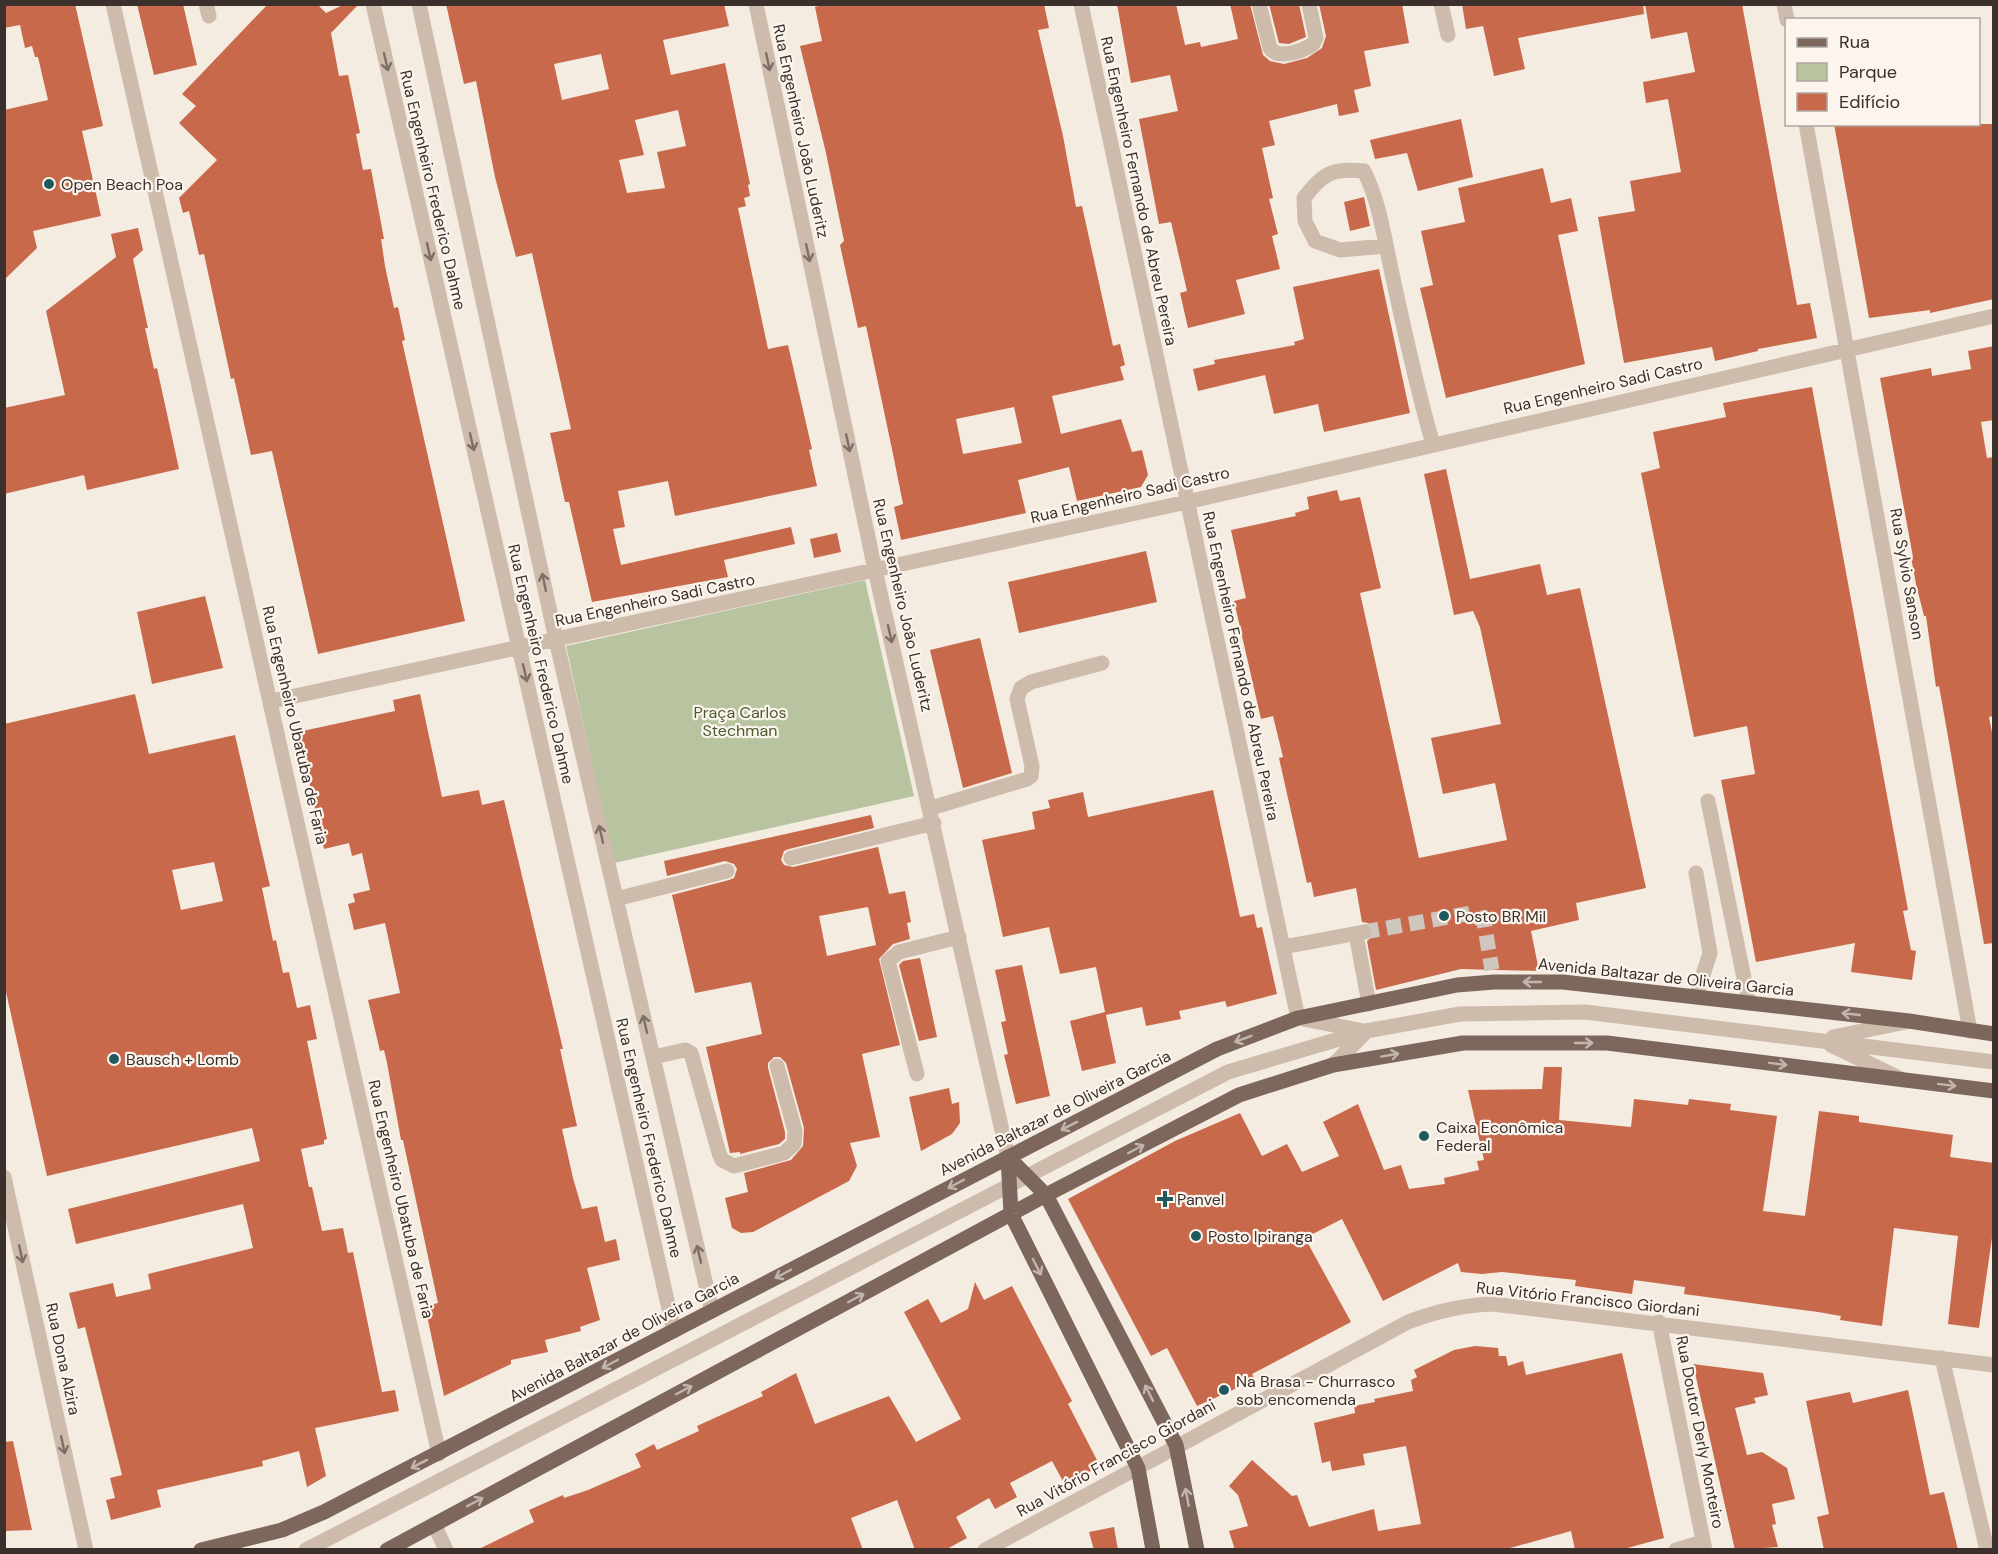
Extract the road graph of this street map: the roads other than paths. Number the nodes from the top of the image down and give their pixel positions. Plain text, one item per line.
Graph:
1 (113, 4) edge
2 (373, 4) edge
3 (418, 4) edge
4 (756, 4) edge
5 (1081, 4) edge
6 (1259, 4) edge
7 (1309, 4) edge
8 (1442, 4) edge
9 (1448, 35) dead end
10 (1806, 126) edge
11 (1386, 246) junction
12 (1994, 316) edge
13 (1849, 348) junction
14 (1433, 444) junction
15 (1186, 502) junction
16 (875, 570) junction
17 (556, 640) junction
18 (519, 649) junction
19 (1102, 663) dead end
20 (272, 701) junction
21 (1708, 801) dead end
22 (932, 816) junction
23 (791, 858) dead end
24 (727, 871) dead end
25 (1696, 873) dead end
26 (616, 899) junction
27 (959, 937) junction
28 (1283, 947) junction
29 (1696, 997) junction
30 (1749, 1003) junction
31 (1369, 1004) junction
32 (1298, 1018) junction
33 (1909, 1021) junction
34 (1970, 1030) junction
35 (1366, 1032) junction
36 (1994, 1034) edge
37 (1821, 1040) junction
38 (653, 1057) junction
39 (1994, 1062) edge
40 (1333, 1065) junction
41 (777, 1066) dead end
42 (917, 1074) dead end
43 (1901, 1079) junction
44 (1994, 1091) edge
45 (1008, 1157) junction
46 (1027, 1176) junction
47 (4, 1177) edge
48 (1009, 1186) junction
49 (1046, 1195) junction
50 (1011, 1214) junction
51 (712, 1311) junction
52 (1659, 1322) junction
53 (674, 1331) junction
54 (1942, 1358) junction
55 (1994, 1365) edge
56 (1176, 1445) junction
57 (439, 1454) junction
58 (1138, 1468) junction
59 (434, 1524) junction
60 (1704, 1546) edge
61 (86, 1550) edge
62 (201, 1550) edge
63 (306, 1550) edge
64 (387, 1550) edge
65 (446, 1550) edge
66 (985, 1550) edge
67 (1153, 1550) edge
68 (1197, 1550) edge
69 (1677, 1550) edge
70 (1987, 1550) edge

1 - 20 street, Rua Engenheiro Ubatuba de Faria
2 -> 18 street, Rua Engenheiro Frederico Dahme
17 -> 3 street, Rua Engenheiro Frederico Dahme
4 -> 16 street, Rua Engenheiro João Luderitz
5 - 15 street, Rua Engenheiro Fernando de Abreu Pereira
6 - 7 street
8 - 9 street
10 - 13 street, Rua Sylvio Sanson
11 - 11 street
11 - 14 street
12 - 13 street, Rua Engenheiro Sadi Castro
13 - 14 street, Rua Engenheiro Sadi Castro
13 - 34 street, Rua Sylvio Sanson
14 - 15 street, Rua Engenheiro Sadi Castro
15 - 16 street, Rua Engenheiro Sadi Castro
15 - 28 street, Rua Engenheiro Fernando de Abreu Pereira
16 - 17 street, Rua Engenheiro Sadi Castro
16 -> 22 street, Rua Engenheiro João Luderitz
17 - 18 street, Rua Engenheiro Sadi Castro
26 -> 17 street, Rua Engenheiro Frederico Dahme
18 - 20 street, Rua Engenheiro Sadi Castro
18 -> 53 street, Rua Engenheiro Frederico Dahme
19 - 22 street
20 - 57 street, Rua Engenheiro Ubatuba de Faria
21 - 30 street
22 - 23 street
22 - 27 street, Rua Engenheiro João Luderitz
24 - 26 street
25 - 29 street
38 -> 26 street, Rua Engenheiro Frederico Dahme
27 - 42 street
27 - 45 street, Rua Engenheiro João Luderitz
28 - 31 street
28 - 32 street, Rua Engenheiro Fernando de Abreu Pereira
29 - 30 main road, Avenida Baltazar de Oliveira Garcia
29 -> 31 main road, Avenida Baltazar de Oliveira Garcia
33 -> 30 main road, Avenida Baltazar de Oliveira Garcia
31 - 32 main road, Avenida Baltazar de Oliveira Garcia
32 - 35 street
32 -> 45 main road, Avenida Baltazar de Oliveira Garcia
33 - 34 main road, Avenida Baltazar de Oliveira Garcia
33 - 37 street
34 - 36 main road, Avenida Baltazar de Oliveira Garcia
35 - 37 street
35 - 40 street
35 - 46 street
37 - 39 street
37 - 43 street
38 - 41 street
51 -> 38 street, Rua Engenheiro Frederico Dahme
40 -> 43 main road
49 -> 40 main road
43 -> 44 main road
45 - 46 main road
45 - 48 main road, Rua Engenheiro João Luderitz
45 -> 51 main road, Avenida Baltazar de Oliveira Garcia
46 - 48 street
46 - 49 main road
47 -> 61 street, Rua Dona Alzira
48 - 50 main road, Rua Engenheiro João Luderitz
48 - 63 street
49 - 50 main road
56 -> 49 main road
50 -> 58 main road
59 -> 50 main road
51 - 53 main road, Avenida Baltazar de Oliveira Garcia
52 - 54 street, Rua Vitório Francisco Giordani
52 - 56 street, Rua Vitório Francisco Giordani
52 - 60 street, Rua Doutor Derly Monteiro
53 -> 57 main road, Avenida Baltazar de Oliveira Garcia
54 - 55 street, Rua Vitório Francisco Giordani
54 - 70 street
56 - 58 street, Rua Vitório Francisco Giordani
68 -> 56 main road
57 -> 62 main road, Avenida Baltazar de Oliveira Garcia
58 - 66 street, Rua Vitório Francisco Giordani
58 - 67 main road
59 - 64 main road
59 - 65 street
60 - 69 street

